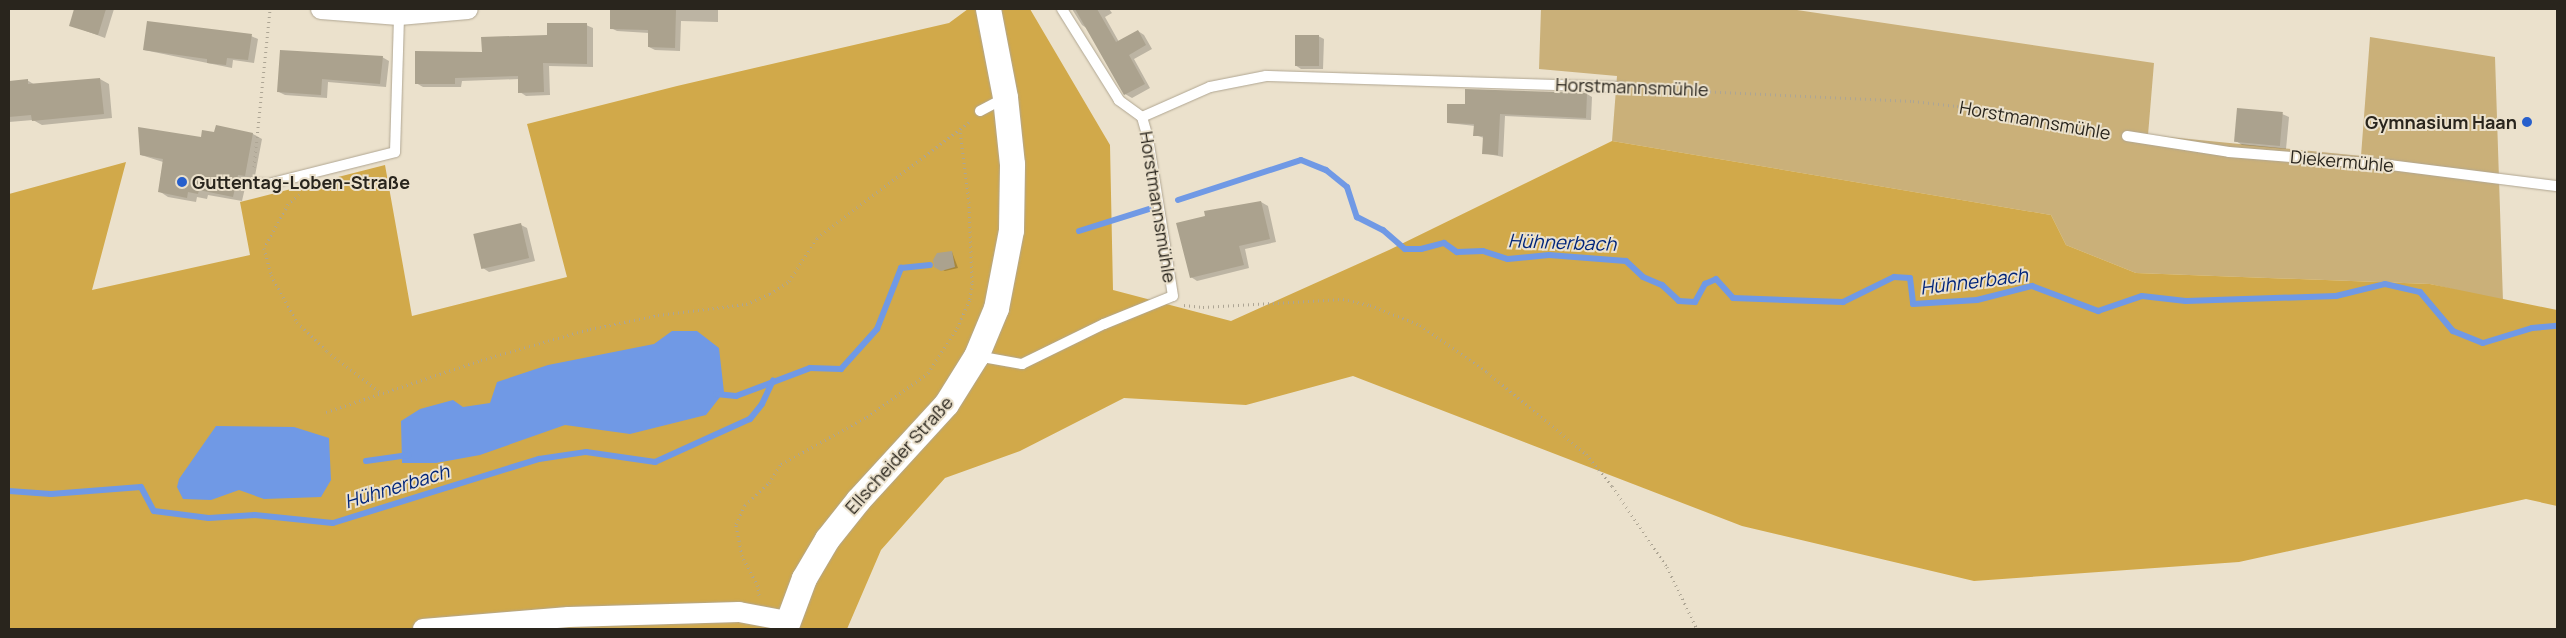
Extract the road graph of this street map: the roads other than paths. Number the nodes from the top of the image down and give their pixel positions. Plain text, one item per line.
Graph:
1 (468, 9) edge
2 (988, 9) edge
3 (1062, 9) edge
4 (327, 10) edge
5 (399, 14) junction
6 (1622, 87) road end
7 (1005, 97) junction
8 (980, 111) road end
9 (1142, 117) junction
10 (2126, 136) road end
11 (253, 183) road end
12 (2557, 186) edge
13 (976, 356) junction
14 (786, 625) edge
15 (423, 629) edge

1 - 5 street
2 - 7 street, Ellscheider Straße
3 - 9 lane, Horstmannsmühle
4 - 5 street
5 - 11 lane
6 - 9 lane, Horstmannsmühle
7 - 8 lane
7 - 13 street, Ellscheider Straße
9 - 13 lane, Horstmannsmühle
10 - 12 lane, Diekermühle
13 - 14 street, Ellscheider Straße
14 - 15 street

